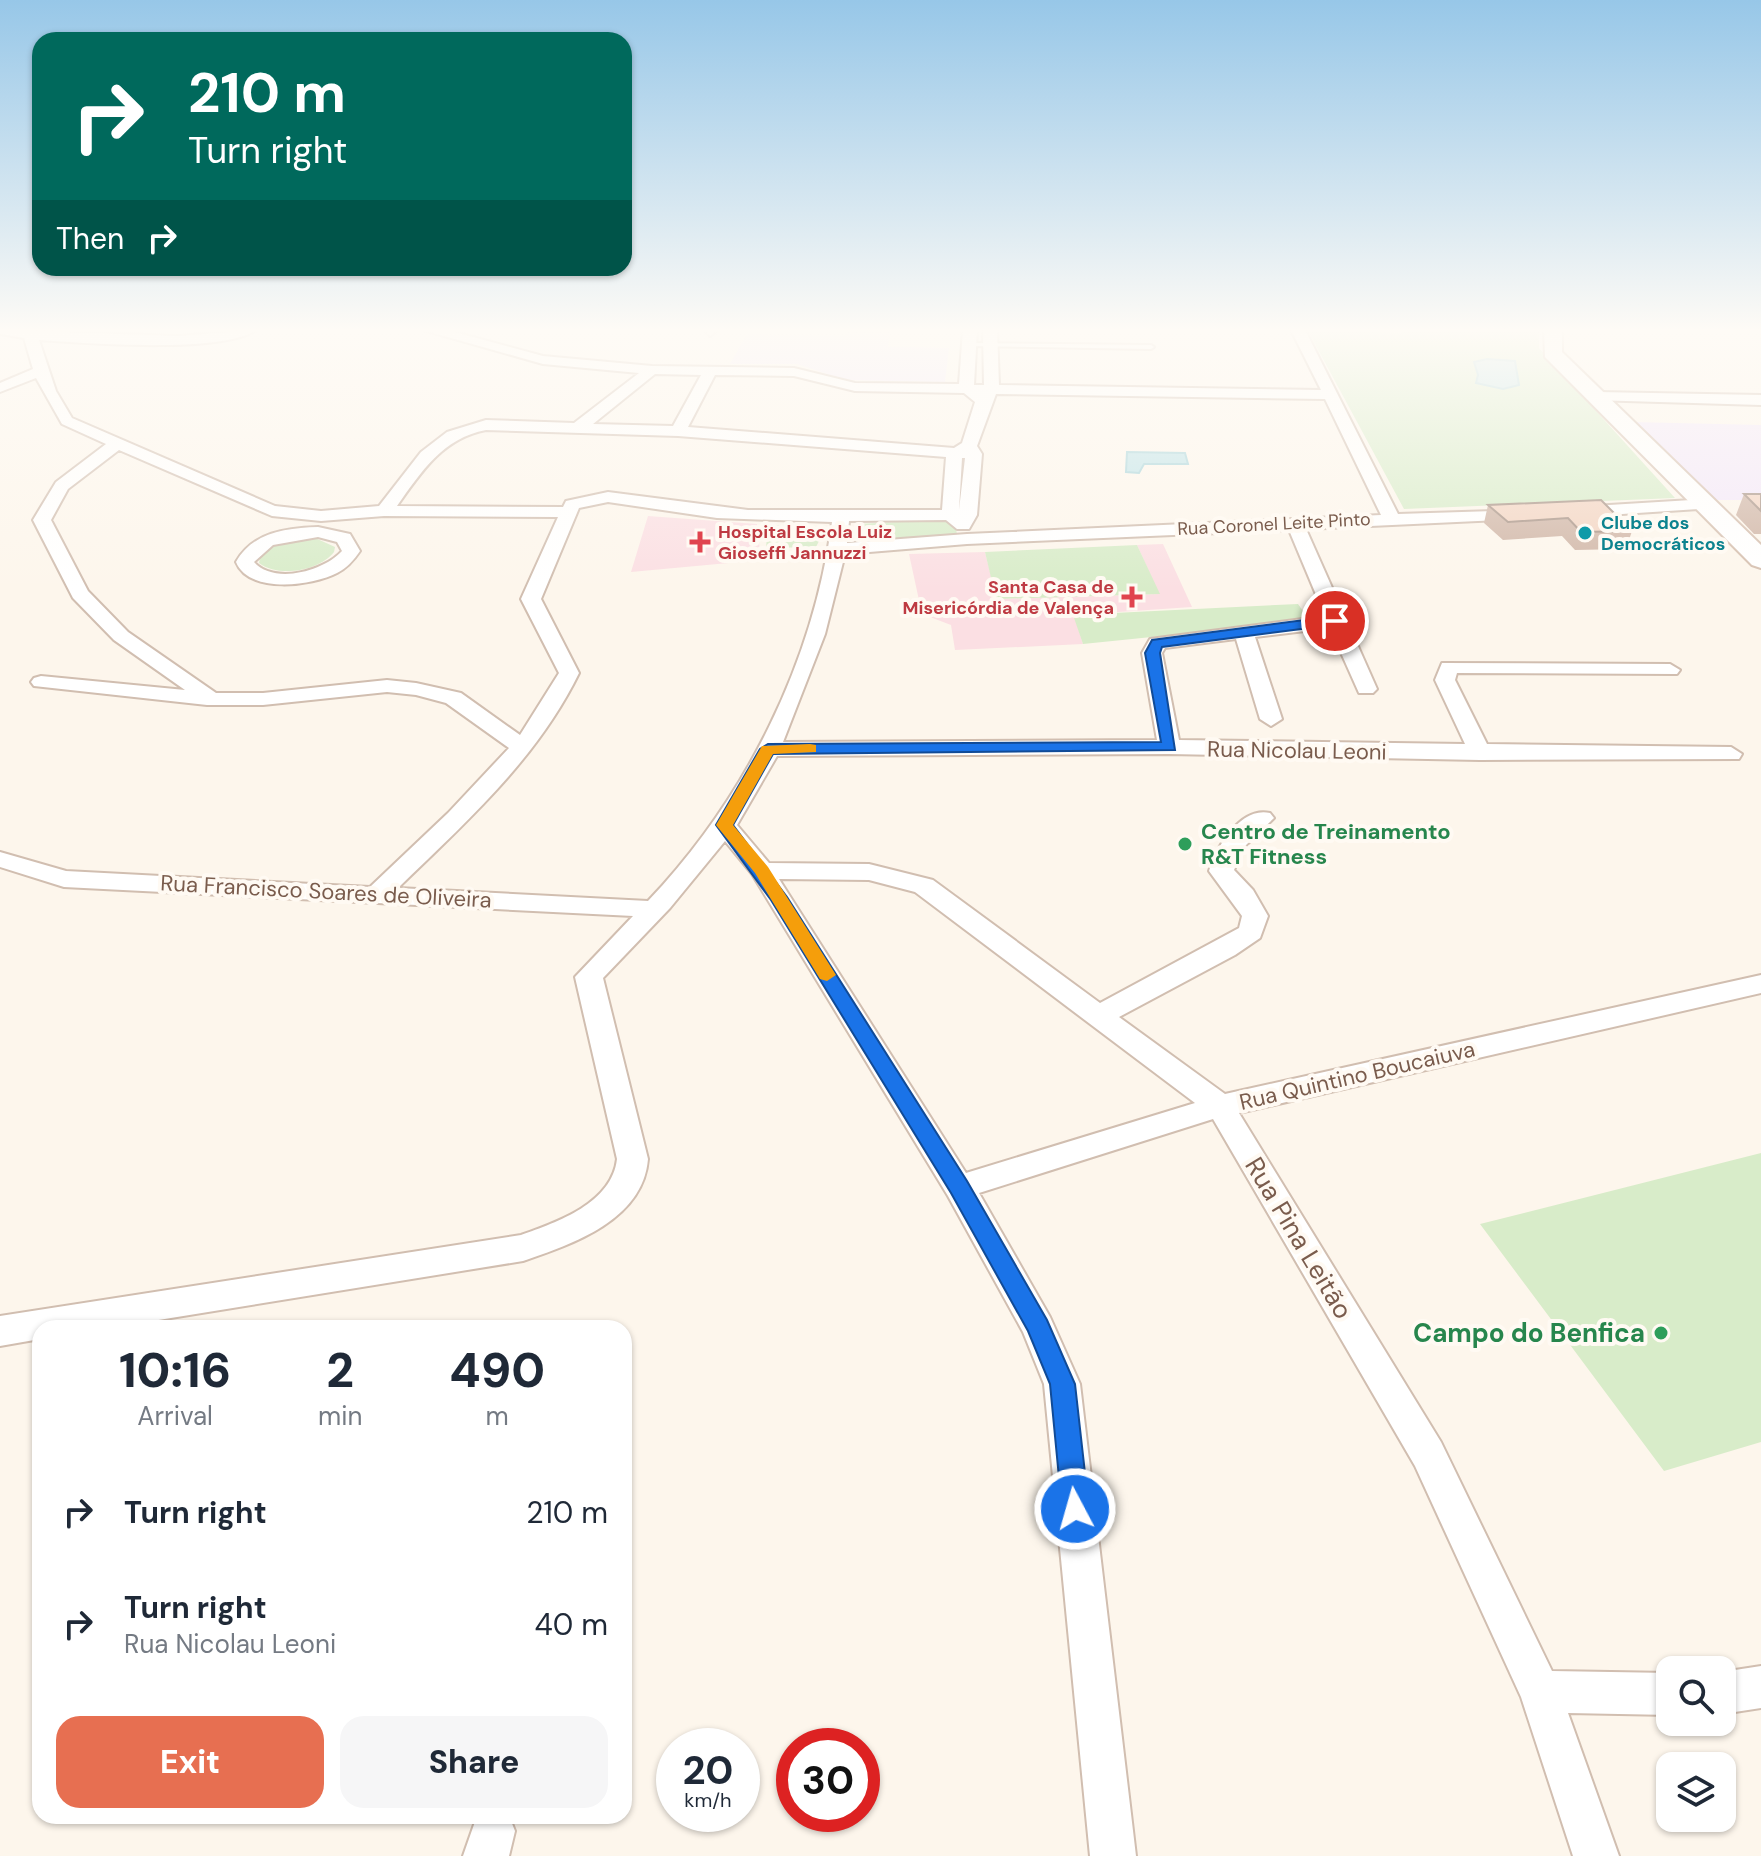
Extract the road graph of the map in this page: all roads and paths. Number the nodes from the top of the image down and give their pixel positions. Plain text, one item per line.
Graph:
1 (64, 417) edge
2 (592, 417) edge
3 (686, 417) edge
4 (979, 417) edge
5 (1340, 417) edge
6 (1617, 417) edge
7 (579, 427) junction
8 (678, 431) junction
9 (117, 444) junction
10 (966, 451) junction
11 (1708, 504) junction
12 (1735, 504) dead end
13 (384, 511) junction
14 (567, 512) junction
15 (321, 516) junction
16 (841, 517) junction
17 (1392, 519) junction
18 (962, 523) junction
19 (1295, 524) junction
20 (302, 533) junction
21 (839, 549) junction
22 (1761, 560) edge
23 (1335, 621) junction
24 (1243, 630) junction
25 (1670, 670) dead end
26 (41, 682) dead end
27 (1366, 689) dead end
28 (211, 699) junction
29 (1271, 719) dead end
30 (522, 747) junction
31 (1169, 747) junction
32 (768, 749) junction
33 (1480, 753) junction
34 (1731, 754) dead end
35 (1262, 818) dead end
36 (725, 825) junction
37 (0, 859) edge
38 (762, 871) junction
39 (378, 893) junction
40 (654, 909) junction
41 (1761, 984) edge
42 (1097, 1016) junction
43 (1220, 1106) junction
44 (959, 1187) junction
45 (69, 1320) edge
46 (32, 1326) edge
47 (0, 1331) edge
48 (1761, 1687) edge
49 (1540, 1692) junction
50 (1736, 1692) edge
51 (1656, 1694) edge
52 (1113, 1856) edge
53 (1596, 1856) edge

1 - 9 street
2 - 7 street
3 - 8 street
4 - 10 street
5 - 17 street
6 - 11 street
7 - 8 street
7 - 13 street
8 - 10 street
9 - 15 street
9 - 28 street
10 - 18 street
11 - 12 street
11 - 17 street, Rua Coronel Leite Pinto
11 - 22 street
13 - 14 street
13 - 15 street
14 - 16 street
14 - 30 street
15 - 20 street
16 - 18 street
16 - 21 street
17 - 19 street, Rua Coronel Leite Pinto
18 - 19 street, Rua Coronel Leite Pinto
18 - 21 street, Rua Coronel Leite Pinto
19 - 23 street
20 - 20 street
21 - 32 street
23 - 24 street
23 - 27 street
24 - 29 street
24 - 31 street
25 - 33 street
26 - 28 street
28 - 30 street
30 - 39 street
31 - 32 street, Rua Nicolau Leoni
31 - 33 street, Rua Nicolau Leoni
32 - 36 street
33 - 34 street, Rua Nicolau Leoni
35 - 42 street
36 - 38 street
36 - 40 street
37 - 39 street, Rua Francisco Soares de Oliveira
38 - 42 street, Rua Pina Leitão
38 - 44 street
39 - 40 street, Rua Francisco Soares de Oliveira
40 - 45 street
41 - 43 street, Rua Quintino Boucaiuva
42 - 43 street, Rua Pina Leitão
43 - 44 street, Rua Quintino Boucaiuva
43 - 49 street, Rua Pina Leitão
44 - 52 street
46 - 47 street
48 - 50 street
49 - 51 street
49 - 53 street, Rua Pina Leitão

